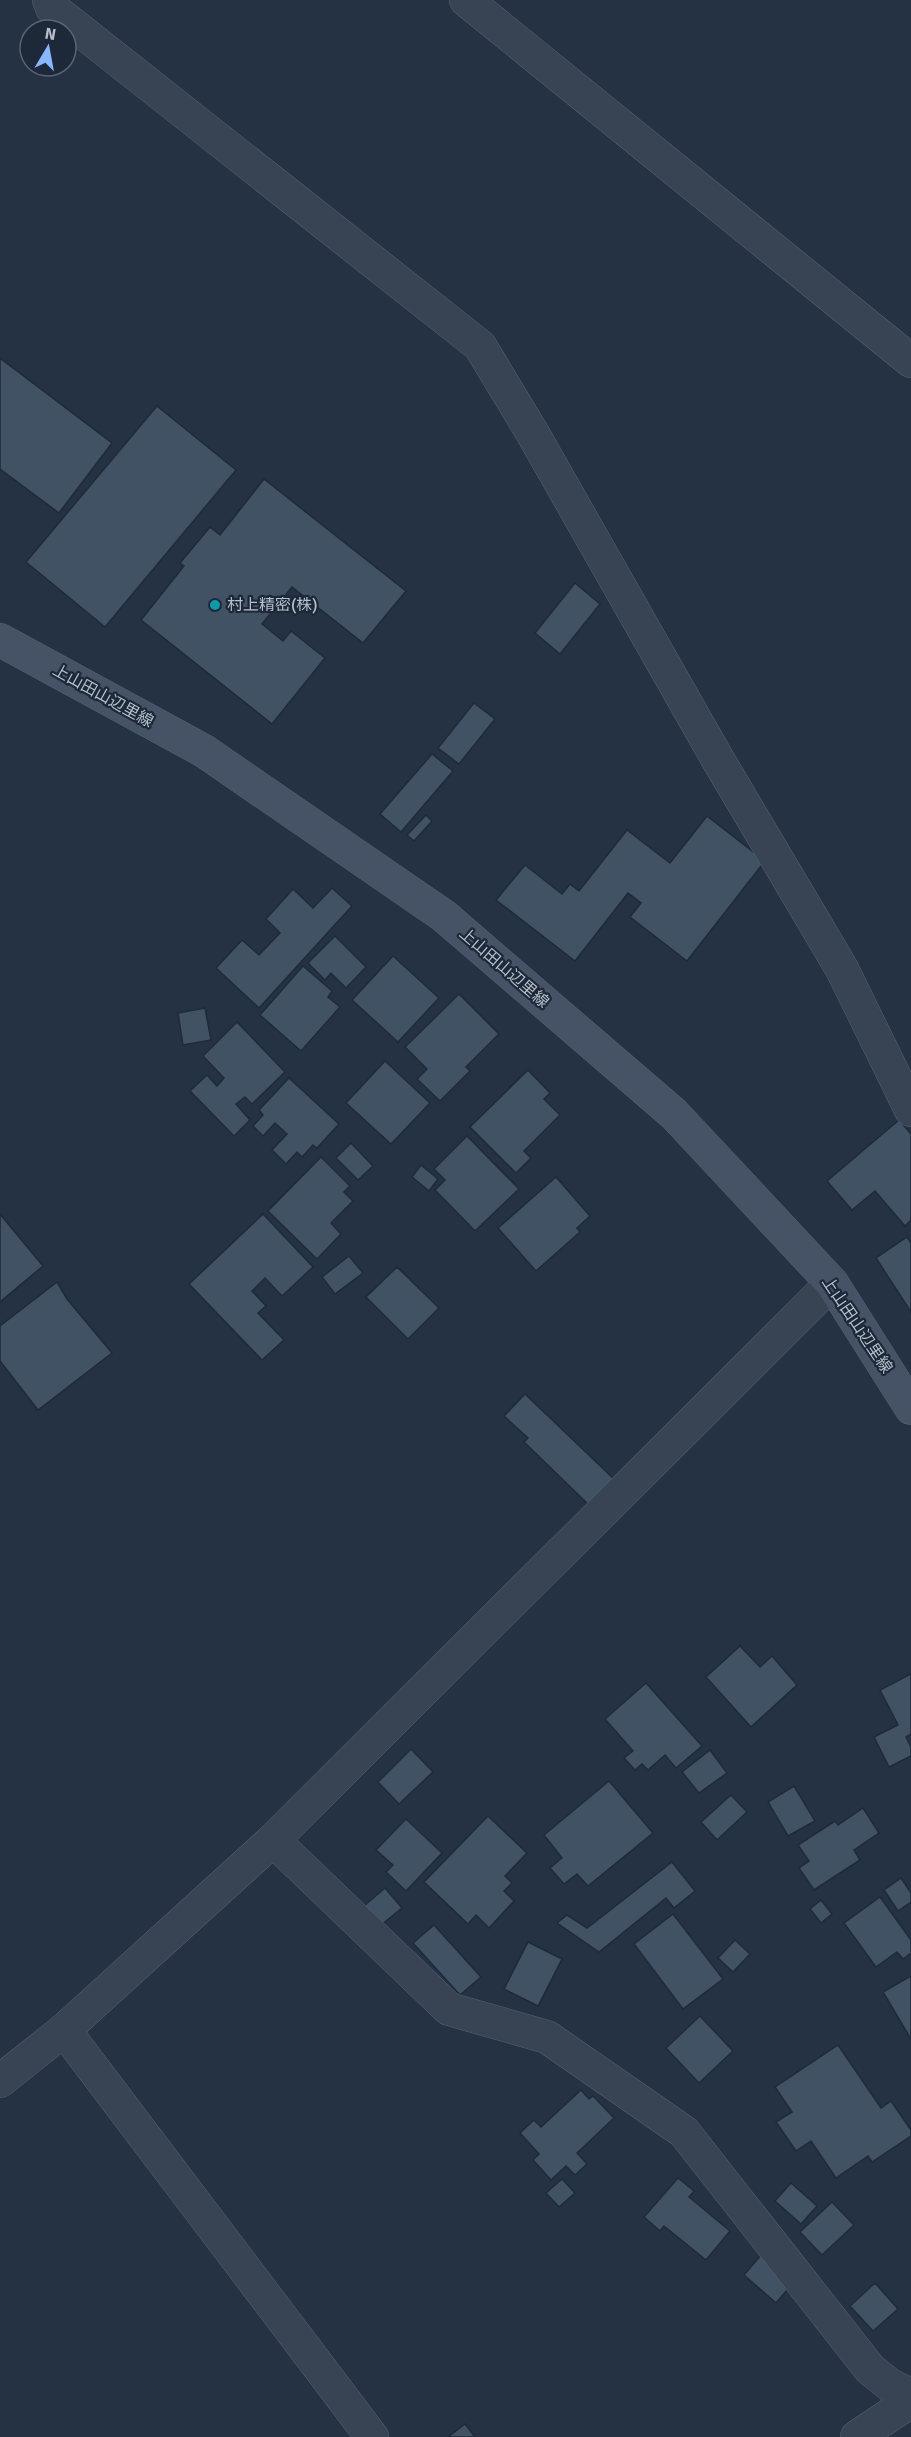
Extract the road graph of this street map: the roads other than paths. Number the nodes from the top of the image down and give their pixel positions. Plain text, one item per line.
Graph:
1 (49, 0) edge
2 (466, 0) edge
3 (911, 361) edge
4 (0, 640) edge
5 (911, 1110) edge
6 (832, 1283) junction
7 (911, 1408) edge
8 (273, 1840) junction
9 (64, 2030) junction
10 (0, 2081) edge
11 (911, 2395) edge
12 (911, 2401) edge
13 (372, 2437) edge
14 (857, 2437) edge

1 - 5 street
2 - 3 street
4 - 6 main road, 上山田山辺里線
6 - 7 main road, 上山田山辺里線
6 - 8 street
8 - 9 street
8 - 11 street
9 - 10 street
9 - 13 street
12 - 14 street

